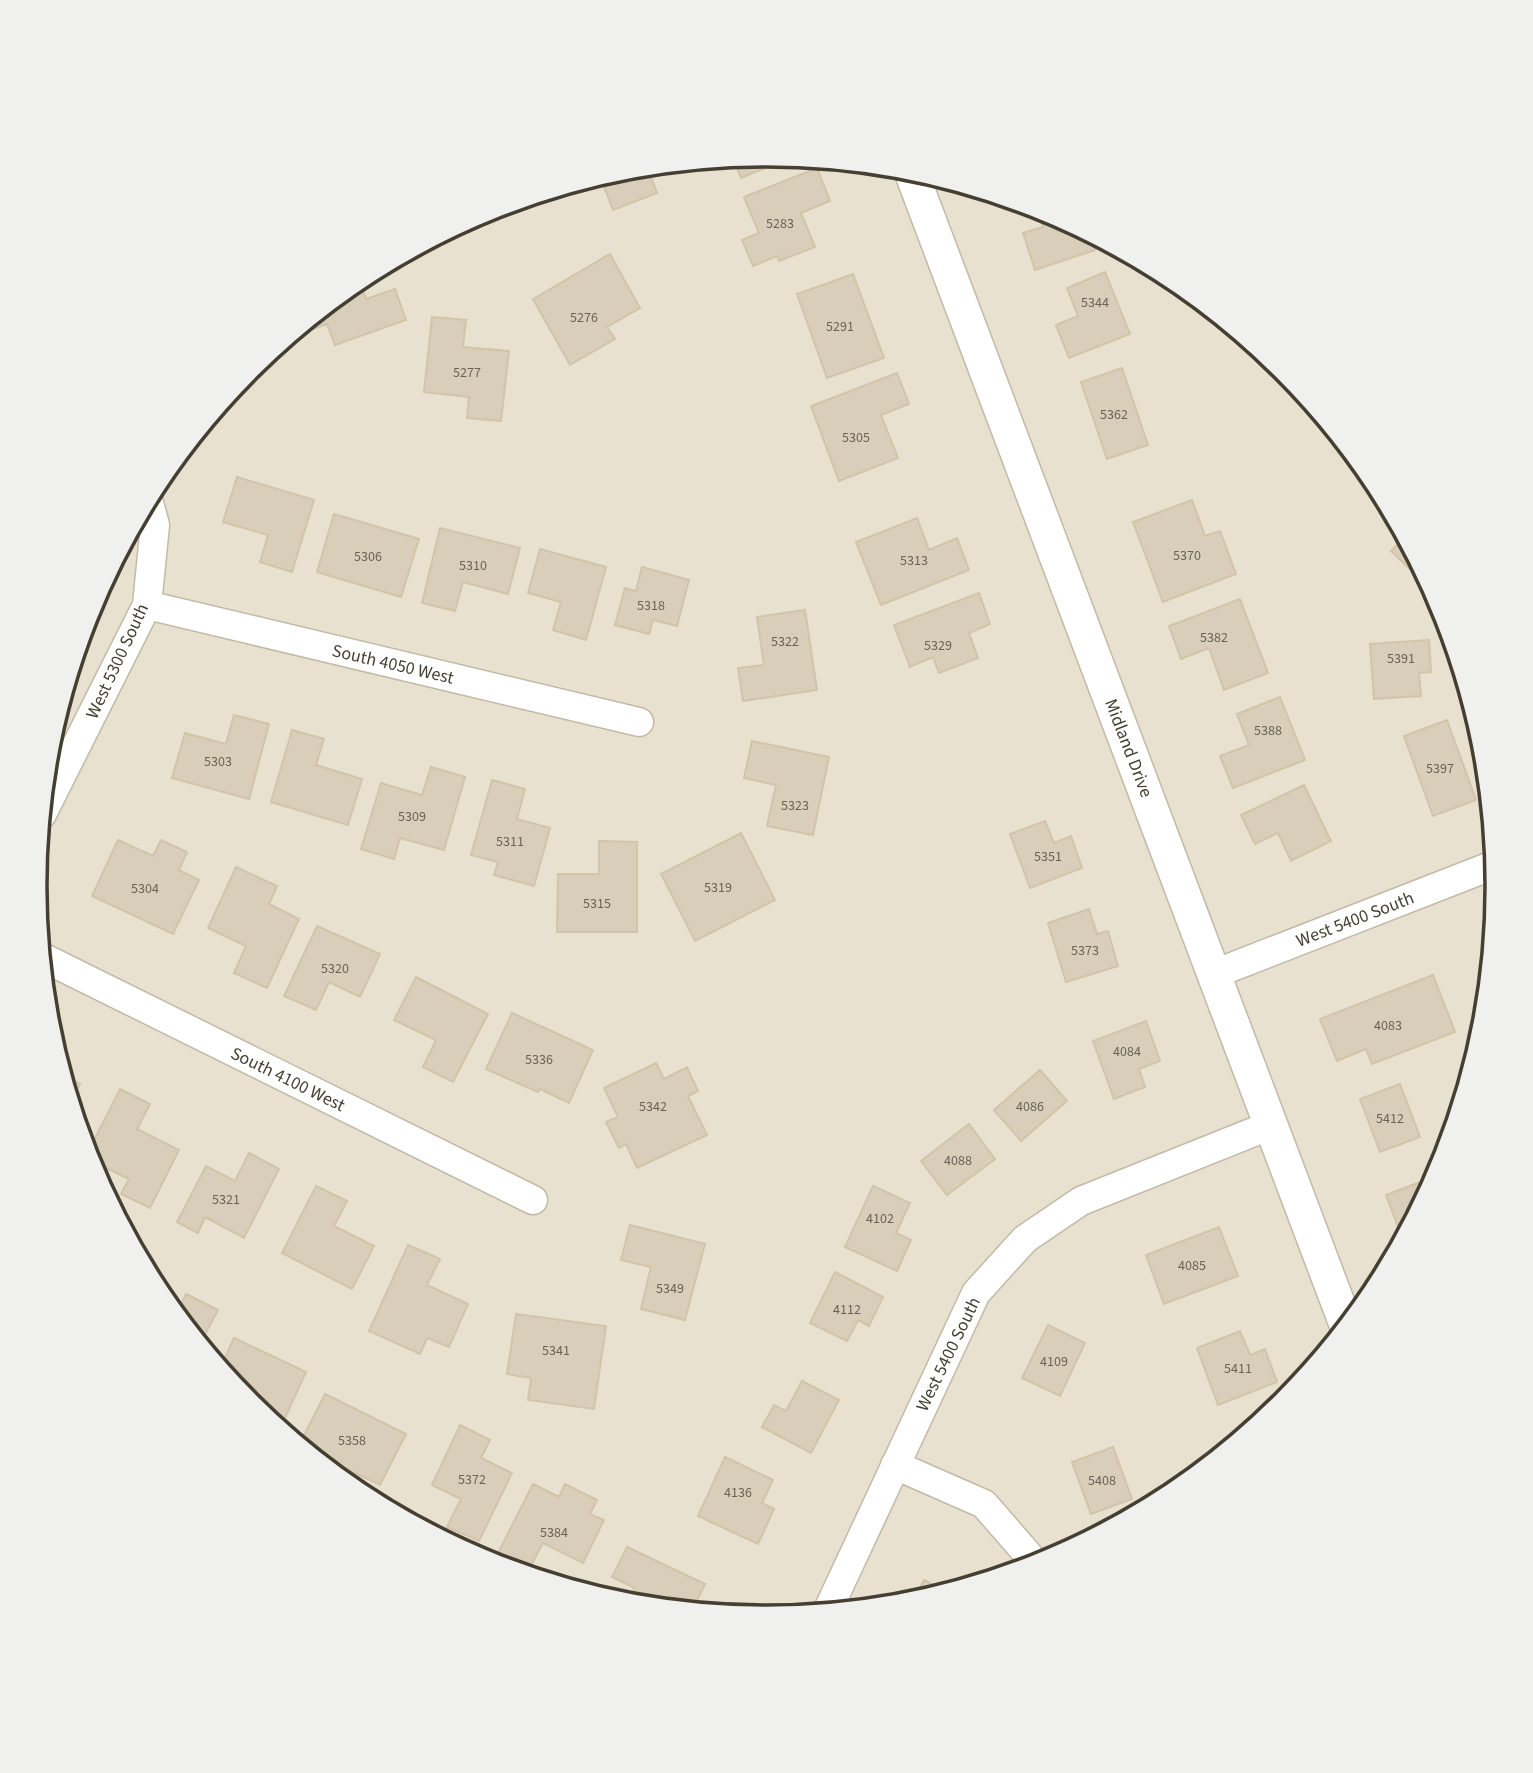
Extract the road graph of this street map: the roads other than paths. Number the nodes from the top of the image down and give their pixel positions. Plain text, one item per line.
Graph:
1 (915, 183) edge
2 (152, 514) edge
3 (147, 605) junction
4 (639, 723) dead end
5 (53, 792) edge
6 (1485, 868) edge
7 (51, 962) edge
8 (1214, 974) junction
9 (1271, 1125) junction
10 (533, 1200) dead end
11 (1343, 1316) edge
12 (895, 1465) junction
13 (1029, 1556) edge
14 (831, 1602) edge

1 - 8 street, Midland Drive
2 - 3 street, West 5300 South
3 - 4 street, South 4050 West
3 - 5 street, West 5300 South
6 - 8 street, West 5400 South
7 - 10 street, South 4100 West
8 - 9 street, Midland Drive
9 - 11 street, Midland Drive
9 - 12 street, West 5400 South
12 - 13 street
12 - 14 street, West 5400 South

